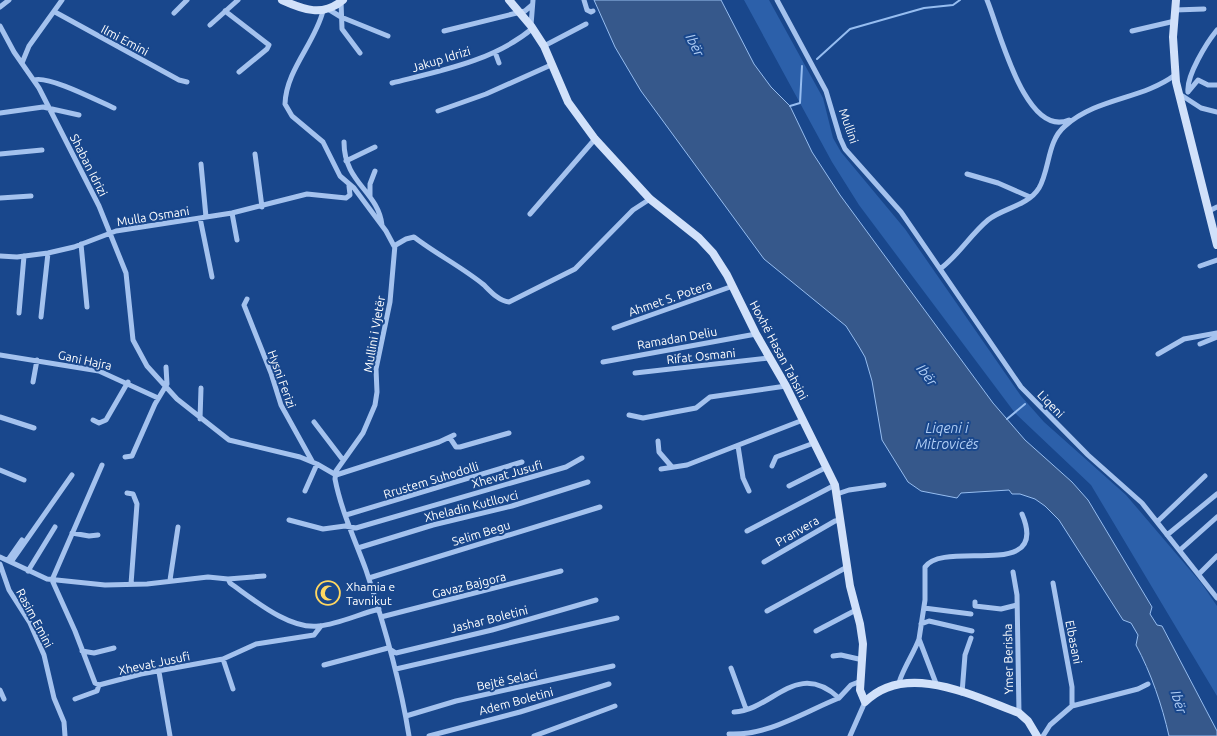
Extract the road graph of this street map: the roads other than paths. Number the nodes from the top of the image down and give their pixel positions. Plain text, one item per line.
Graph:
1 (9, 0) edge
2 (62, 0) edge
3 (187, 0) edge
4 (238, 0) edge
5 (282, 0) edge
6 (342, 0) edge
7 (509, 0) edge
8 (584, 0) edge
9 (777, 0) edge
10 (987, 0) edge
11 (1176, 0) edge
12 (532, 3) edge
13 (0, 7) edge
14 (1204, 9) dead end
15 (325, 10) junction
16 (1175, 10) junction
17 (593, 11) dead end
18 (55, 12) junction
19 (225, 12) junction
20 (520, 12) junction
21 (174, 13) dead end
22 (341, 17) junction
23 (1175, 22) junction
24 (586, 24) dead end
25 (0, 26) edge
26 (210, 26) dead end
27 (532, 27) junction
28 (1217, 30) edge
29 (444, 31) dead end
30 (1132, 31) dead end
31 (388, 36) dead end
32 (544, 46) junction
33 (495, 52) junction
34 (360, 53) dead end
35 (22, 63) junction
36 (499, 63) dead end
37 (551, 65) junction
38 (239, 72) dead end
39 (1175, 75) junction
40 (34, 80) junction
41 (188, 82) dead end
42 (392, 83) dead end
43 (1217, 85) edge
44 (1184, 93) junction
45 (49, 107) junction
46 (114, 108) dead end
47 (438, 111) dead end
48 (1217, 112) edge
49 (0, 113) edge
50 (79, 115) dead end
51 (1074, 118) junction
52 (595, 139) junction
53 (344, 142) dead end
54 (375, 147) dead end
55 (42, 150) dead end
56 (0, 154) edge
57 (257, 156) dead end
58 (346, 161) junction
59 (201, 164) dead end
60 (375, 171) dead end
61 (967, 174) dead end
62 (349, 186) junction
63 (30, 196) dead end
64 (1030, 197) junction
65 (0, 198) edge
66 (371, 199) junction
67 (650, 199) junction
68 (264, 206) junction
69 (1217, 207) edge
70 (1209, 211) junction
71 (232, 213) junction
72 (530, 214) dead end
73 (203, 218) junction
74 (382, 226) junction
75 (108, 233) junction
76 (237, 240) dead end
77 (81, 244) junction
78 (396, 246) junction
79 (1217, 246) edge
80 (48, 253) junction
81 (0, 256) edge
82 (24, 256) junction
83 (1217, 260) edge
84 (1200, 266) dead end
85 (940, 269) junction
86 (212, 277) dead end
87 (733, 286) junction
88 (247, 300) dead end
89 (87, 307) dead end
90 (19, 312) dead end
91 (41, 316) dead end
92 (614, 328) dead end
93 (1217, 333) edge
94 (756, 334) junction
95 (1217, 337) edge
96 (1200, 344) dead end
97 (1158, 354) dead end
98 (0, 355) edge
99 (769, 358) junction
100 (38, 360) junction
101 (603, 362) dead end
102 (166, 367) dead end
103 (635, 373) dead end
104 (33, 382) dead end
105 (128, 382) junction
106 (786, 386) junction
107 (165, 387) junction
108 (201, 388) dead end
109 (158, 398) junction
110 (629, 415) dead end
111 (0, 417) edge
112 (200, 419) junction
113 (92, 420) dead end
114 (803, 420) junction
115 (314, 422) dead end
116 (34, 428) dead end
117 (509, 433) dead end
118 (658, 441) dead end
119 (814, 443) junction
120 (738, 446) junction
121 (125, 457) dead end
122 (582, 458) dead end
123 (343, 460) junction
124 (315, 462) junction
125 (522, 462) dead end
126 (102, 465) dead end
127 (772, 466) dead end
128 (672, 467) junction
129 (827, 467) junction
130 (661, 469) dead end
131 (0, 470) edge
132 (72, 475) dead end
133 (336, 475) junction
134 (1205, 476) dead end
135 (24, 480) dead end
136 (588, 482) dead end
137 (834, 485) junction
138 (884, 485) dead end
139 (789, 486) dead end
140 (305, 491) dead end
141 (749, 491) dead end
142 (127, 492) dead end
143 (837, 494) junction
144 (1217, 494) edge
145 (600, 507) dead end
146 (1022, 514) dead end
147 (346, 515) junction
148 (1217, 517) edge
149 (289, 520) dead end
150 (841, 520) junction
151 (1157, 522) junction
152 (55, 527) dead end
153 (178, 527) dead end
154 (350, 529) junction
155 (747, 531) dead end
156 (72, 533) junction
157 (98, 534) dead end
158 (1166, 535) junction
159 (22, 540) dead end
160 (358, 548) junction
161 (1180, 550) junction
162 (1217, 556) edge
163 (0, 557) edge
164 (9, 561) junction
165 (764, 562) dead end
166 (0, 564) edge
167 (847, 566) junction
168 (28, 571) junction
169 (561, 571) dead end
170 (1013, 572) dead end
171 (1199, 574) junction
172 (264, 576) dead end
173 (369, 578) junction
174 (228, 579) junction
175 (52, 580) junction
176 (170, 580) junction
177 (1053, 583) dead end
178 (132, 584) junction
179 (1216, 593) edge
180 (596, 600) dead end
181 (975, 602) dead end
182 (1017, 605) junction
183 (924, 608) junction
184 (379, 609) junction
185 (856, 610) junction
186 (767, 611) dead end
187 (971, 614) dead end
188 (381, 617) junction
189 (617, 618) dead end
190 (921, 624) junction
191 (321, 626) junction
192 (972, 630) dead end
193 (816, 631) dead end
194 (970, 638) dead end
195 (919, 639) junction
196 (114, 648) dead end
197 (388, 648) junction
198 (82, 651) junction
199 (832, 656) dead end
200 (223, 659) junction
201 (863, 660) junction
202 (324, 665) dead end
203 (613, 666) dead end
204 (731, 668) dead end
205 (396, 669) junction
206 (159, 672) junction
207 (860, 681) junction
208 (609, 684) dead end
209 (899, 684) junction
210 (1148, 684) dead end
211 (99, 685) junction
212 (937, 686) junction
213 (233, 689) dead end
214 (0, 690) edge
215 (962, 694) junction
216 (75, 698) dead end
217 (839, 698) junction
218 (4, 700) dead end
219 (866, 702) junction
220 (615, 706) dead end
221 (1072, 706) junction
222 (746, 709) junction
223 (734, 712) dead end
224 (1019, 713) junction
225 (406, 716) junction
226 (729, 734) dead end
227 (65, 736) edge
228 (170, 736) edge
229 (409, 736) edge
230 (428, 736) edge
231 (534, 736) edge
232 (850, 736) edge
233 (1036, 736) edge
234 (1043, 736) edge

1 - 13 street
2 - 18 street
3 - 21 street
4 - 19 street
5 - 15 street
6 - 15 street
6 - 22 street
7 - 20 street, Hoxhë Hasan Tahsini
8 - 17 street
9 - 85 street, Mullini
10 - 51 street
11 - 16 street
12 - 20 street
12 - 27 street
14 - 16 street
15 - 22 street
15 - 62 street
16 - 23 street
18 - 35 street
18 - 41 street, Ilmi Emini
19 - 26 street
19 - 38 street
20 - 27 street, Hoxhë Hasan Tahsini
20 - 29 street
22 - 31 street
22 - 34 street
23 - 30 street
23 - 39 street
24 - 32 street
25 - 35 street, Shaban Idrizi
27 - 32 street, Hoxhë Hasan Tahsini
27 - 33 street, Jakup Idrizi
28 - 44 street
32 - 37 street, Hoxhë Hasan Tahsini
33 - 36 street
33 - 42 street, Jakup Idrizi
35 - 40 street, Shaban Idrizi
37 - 47 street
37 - 52 street, Hoxhë Hasan Tahsini
39 - 44 street
39 - 51 street
40 - 45 street, Shaban Idrizi
40 - 46 street
43 - 44 street
44 - 48 street
44 - 70 street
45 - 49 street
45 - 50 street, Shaban Idrizi
45 - 75 street, Shaban Idrizi
51 - 64 street
52 - 67 street, Hoxhë Hasan Tahsini
52 - 72 street
53 - 58 street
54 - 58 street
55 - 56 street
57 - 68 street
58 - 66 street
59 - 73 street
60 - 66 street
61 - 64 street
62 - 68 street, Mulla Osmani
62 - 74 street
63 - 65 street
64 - 85 street
66 - 74 street
67 - 78 street
67 - 87 street, Hoxhë Hasan Tahsini
68 - 71 street, Mulla Osmani
69 - 70 street
70 - 79 street
71 - 73 street, Mulla Osmani
71 - 76 street
73 - 75 street, Mulla Osmani
73 - 86 street, Mulla Osmani
74 - 78 street
75 - 77 street, Mulla Osmani
75 - 107 street, Hysni Ferizi
77 - 80 street, Mulla Osmani
77 - 89 street
78 - 123 street, Mullini i Vjetër
80 - 82 street, Mulla Osmani
80 - 91 street
81 - 82 street, Mulla Osmani
82 - 90 street
83 - 84 street
85 - 151 street, Liqeni
87 - 92 street, Ahmet S. Potera
87 - 94 street, Hoxhë Hasan Tahsini
88 - 124 street, Hysni Ferizi
93 - 97 street
94 - 99 street, Hoxhë Hasan Tahsini
94 - 101 street, Ramadan Deliu
95 - 96 street
98 - 100 street, Gani Hajra
99 - 103 street, Rifat Osmani
99 - 106 street, Hoxhë Hasan Tahsini
100 - 104 street
100 - 105 street, Gani Hajra
102 - 107 street
105 - 109 street, Gani Hajra
105 - 113 street
106 - 110 street
106 - 114 street, Hoxhë Hasan Tahsini
107 - 109 street
107 - 112 street, Hysni Ferizi
108 - 112 street
109 - 121 street
111 - 116 street
112 - 124 street, Hysni Ferizi
114 - 119 street, Hoxhë Hasan Tahsini
114 - 120 street
115 - 123 street
117 - 133 street
118 - 128 street
119 - 127 street
119 - 129 street, Hoxhë Hasan Tahsini
120 - 128 street
120 - 141 street
122 - 154 street, Xhevat Jusufi
123 - 133 street, Mullini i Vjetër
124 - 133 street, Hysni Ferizi
124 - 140 street
125 - 147 street, Rrustem Suhodolli
126 - 156 street
128 - 130 street
129 - 137 street, Hoxhë Hasan Tahsini
129 - 139 street
131 - 135 street
132 - 164 street
133 - 147 street
134 - 151 street
136 - 160 street, Xheladin Kutllovci
137 - 143 street, Hoxhë Hasan Tahsini
137 - 155 street
138 - 143 street
142 - 178 street
143 - 150 street, Hoxhë Hasan Tahsini
144 - 158 street
145 - 173 street, Selim Begu
146 - 183 street
147 - 154 street
148 - 161 street
149 - 154 street, Xhevat Jusufi
150 - 165 street, Pranvera
150 - 167 street, Hoxhë Hasan Tahsini
151 - 158 street, Liqeni
152 - 168 street
153 - 176 street
154 - 160 street
156 - 157 street
156 - 175 street
158 - 161 street, Liqeni
159 - 164 street
160 - 173 street
161 - 171 street, Liqeni
162 - 171 street
163 - 164 street
164 - 168 street
166 - 227 street, Rasim Emini
167 - 185 street, Hoxhë Hasan Tahsini
167 - 186 street
168 - 175 street
169 - 188 street, Gavaz Bajgora
170 - 182 street, Ymer Berisha
171 - 179 street, Liqeni
172 - 174 street
173 - 184 street
174 - 176 street
174 - 191 street, Xhevat Jusufi
175 - 178 street
175 - 198 street
176 - 178 street
177 - 221 street, Elbasani
180 - 197 street, Jashar Boletini
181 - 182 street, Ymer Berisha
182 - 224 street, Ymer Berisha
183 - 187 street
183 - 190 street
184 - 188 street
184 - 191 street, Xhevat Jusufi
185 - 193 street
185 - 201 street, Hoxhë Hasan Tahsini
188 - 197 street
189 - 205 street
190 - 192 street
190 - 195 street
191 - 200 street, Xhevat Jusufi
194 - 215 street
195 - 209 street
195 - 212 street
196 - 198 street
197 - 202 street
197 - 205 street
198 - 211 street
199 - 201 street
200 - 206 street, Xhevat Jusufi
200 - 213 street
201 - 207 street, Hoxhë Hasan Tahsini
203 - 225 street, Bejtë Selaci
204 - 222 street
205 - 225 street
206 - 211 street, Xhevat Jusufi
206 - 228 street
207 - 217 street
207 - 219 street, Hoxhë Hasan Tahsini
208 - 230 street, Adem Boletini
209 - 212 street
209 - 219 street
210 - 221 street
211 - 216 street, Xhevat Jusufi
212 - 215 street
214 - 218 street
215 - 224 street
217 - 222 street
217 - 226 street
219 - 232 street
220 - 231 street
221 - 234 street
222 - 223 street
224 - 233 street
225 - 229 street

